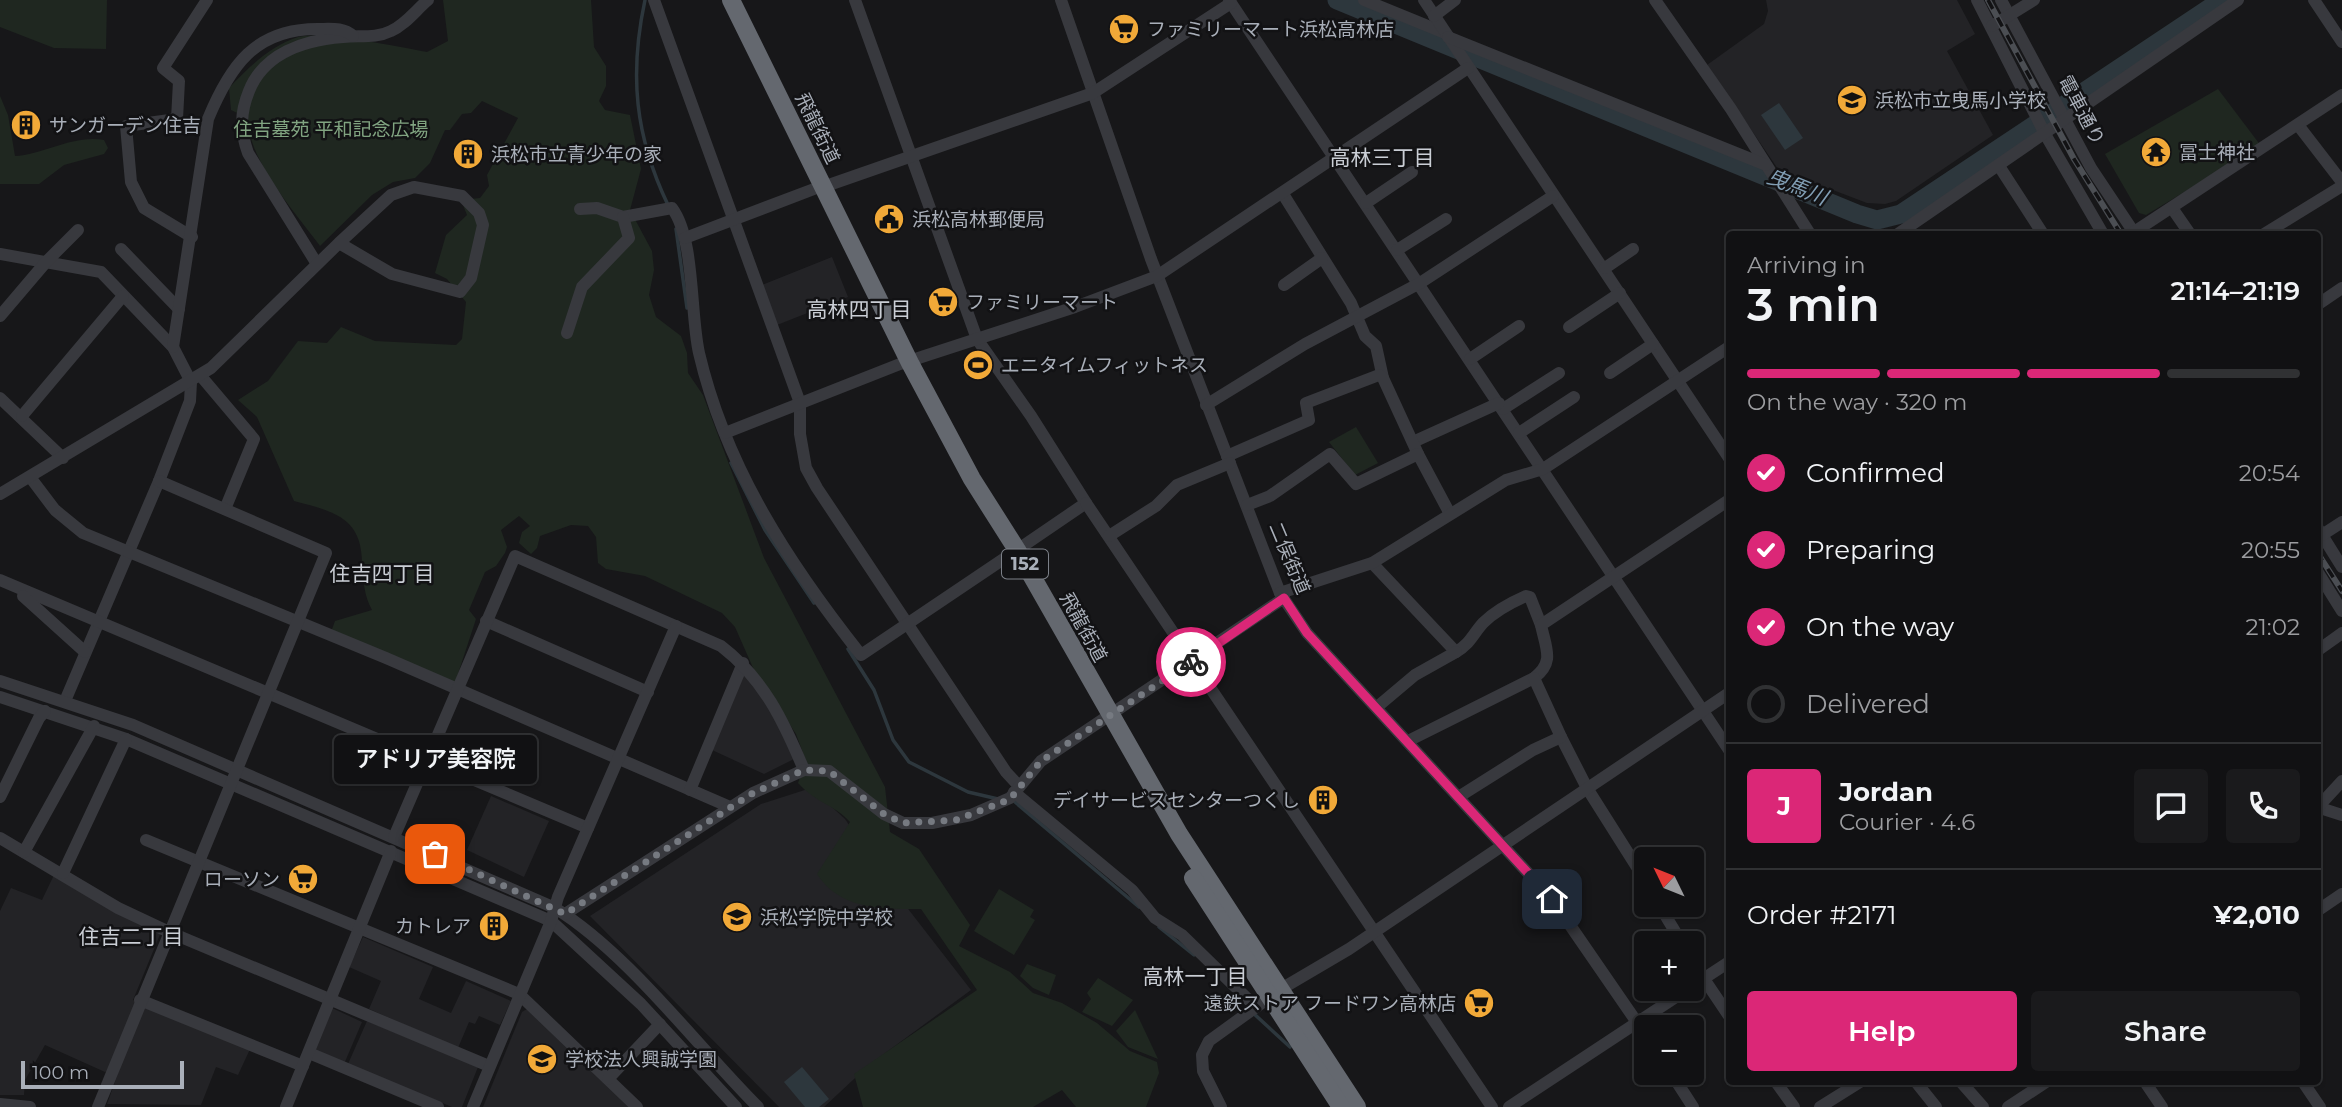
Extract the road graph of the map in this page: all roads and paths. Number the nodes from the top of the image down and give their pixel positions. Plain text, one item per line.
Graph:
1 (207, 0) edge
2 (428, 0) edge
3 (653, 0) edge
4 (718, 0) edge
5 (731, 0) edge
6 (855, 0) edge
7 (1061, 0) edge
8 (1364, 0) edge
9 (1424, 0) edge
10 (1455, 0) edge
11 (1655, 0) edge
12 (1977, 0) edge
13 (2001, 0) edge
14 (2034, 0) edge
15 (2238, 0) edge
16 (2314, 0) edge
17 (1230, 2) edge
18 (2013, 14) junction
19 (1434, 16) junction
20 (1992, 26) junction
21 (353, 36) junction
22 (1448, 37) junction
23 (2342, 42) edge
24 (1468, 68) junction
25 (1093, 93) junction
26 (2342, 95) edge
27 (2063, 117) junction
28 (2298, 125) junction
29 (2043, 131) junction
30 (911, 156) junction
31 (1335, 157) junction
32 (1999, 166) junction
33 (1767, 167) junction
34 (1412, 172) dead end
35 (2342, 184) edge
36 (819, 188) junction
37 (1283, 194) junction
38 (1553, 196) junction
39 (1366, 203) junction
40 (2172, 208) junction
41 (580, 209) dead end
42 (623, 217) junction
43 (1446, 219) dead end
44 (732, 222) junction
45 (78, 230) dead end
46 (1808, 231) edge
47 (1902, 231) edge
48 (2041, 231) edge
49 (2101, 231) edge
50 (2131, 231) edge
51 (2138, 231) edge
52 (2187, 231) edge
53 (2269, 231) edge
54 (192, 237) junction
55 (685, 238) junction
56 (340, 243) junction
57 (121, 248) dead end
58 (1633, 249) dead end
59 (1397, 250) junction
60 (0, 254) edge
61 (1322, 258) junction
62 (46, 261) junction
63 (317, 264) junction
64 (1605, 268) junction
65 (1157, 276) junction
66 (1420, 284) junction
67 (1284, 285) dead end
68 (2342, 288) edge
69 (1620, 293) junction
70 (123, 296) junction
71 (2321, 302) edge
72 (179, 309) junction
73 (0, 316) edge
74 (1357, 317) junction
75 (1520, 326) dead end
76 (1569, 327) dead end
77 (566, 333) dead end
78 (977, 339) junction
79 (1653, 344) junction
80 (173, 347) junction
81 (1726, 349) edge
82 (1470, 359) junction
83 (905, 364) junction
84 (1559, 373) dead end
85 (1610, 373) dead end
86 (196, 379) junction
87 (1383, 379) junction
88 (1678, 380) junction
89 (1574, 397) dead end
90 (0, 398) edge
91 (800, 404) junction
92 (1206, 405) junction
93 (1501, 406) junction
94 (22, 416) junction
95 (725, 433) junction
96 (1519, 433) junction
97 (1413, 442) junction
98 (1726, 453) edge
99 (1418, 454) junction
100 (63, 458) junction
101 (1228, 459) junction
102 (1543, 469) junction
103 (30, 477) junction
104 (159, 481) junction
105 (0, 494) edge
106 (1726, 502) edge
107 (1086, 503) junction
108 (1247, 505) junction
109 (225, 509) junction
110 (1450, 514) junction
111 (2342, 522) edge
112 (2321, 531) edge
113 (2321, 533) edge
114 (1109, 536) junction
115 (128, 552) junction
116 (1012, 553) junction
117 (1372, 562) junction
118 (2342, 567) edge
119 (1614, 575) junction
120 (2321, 577) edge
121 (5, 583) edge
122 (1282, 596) junction
123 (2342, 611) edge
124 (100, 621) junction
125 (486, 621) junction
126 (298, 622) junction
127 (906, 624) junction
128 (1541, 625) junction
129 (676, 626) junction
130 (2342, 633) edge
131 (2321, 648) edge
132 (85, 652) junction
133 (1456, 652) junction
134 (1194, 660) junction
135 (743, 663) junction
136 (1534, 678) junction
137 (0, 681) edge
138 (456, 690) junction
139 (648, 692) junction
140 (268, 694) junction
141 (1726, 695) edge
142 (0, 697) edge
143 (65, 701) junction
144 (1377, 707) junction
145 (46, 711) junction
146 (1703, 711) junction
147 (1105, 718) junction
148 (94, 726) junction
149 (1561, 737) junction
150 (126, 739) junction
151 (1408, 741) junction
152 (1726, 746) edge
153 (618, 760) junction
154 (428, 762) junction
155 (236, 769) junction
156 (804, 770) junction
157 (2342, 781) edge
158 (230, 783) junction
159 (1587, 788) junction
160 (690, 790) junction
161 (1014, 792) junction
162 (1460, 796) junction
163 (0, 797) edge
164 (2321, 804) edge
165 (730, 807) junction
166 (2321, 808) edge
167 (2342, 816) edge
168 (588, 828) junction
169 (394, 837) junction
170 (146, 840) dead end
171 (1, 841) edge
172 (1504, 845) junction
173 (391, 851) junction
174 (24, 852) junction
175 (197, 862) junction
176 (1634, 862) edge
177 (63, 873) junction
178 (2342, 894) edge
179 (2321, 908) edge
180 (560, 911) junction
181 (551, 921) junction
182 (358, 929) junction
183 (169, 932) junction
184 (1374, 932) junction
185 (1726, 963) edge
186 (1704, 979) edge
187 (1704, 989) edge
188 (519, 994) junction
189 (140, 1000) junction
190 (331, 1001) junction
191 (1668, 1001) edge
192 (1262, 1003) junction
193 (1726, 1013) edge
194 (1646, 1015) edge
195 (1634, 1018) edge
196 (1634, 1022) edge
197 (660, 1024) junction
198 (309, 1053) junction
199 (303, 1066) junction
200 (489, 1066) junction
201 (608, 1079) junction
202 (1679, 1085) edge
203 (1778, 1085) edge
204 (1855, 1085) edge
205 (1918, 1085) edge
206 (1964, 1085) edge
207 (2041, 1085) edge
208 (2147, 1085) edge
209 (2305, 1085) edge
210 (0, 1104) edge
211 (751, 1105) edge
212 (30, 1107) edge
213 (98, 1107) edge
214 (286, 1107) edge
215 (438, 1107) edge
216 (473, 1107) edge
217 (637, 1107) edge
218 (736, 1107) edge
219 (1221, 1107) edge
220 (1341, 1107) edge
221 (1357, 1107) edge
222 (1492, 1107) edge
223 (1509, 1107) edge
224 (1693, 1107) edge
225 (1794, 1107) edge
226 (1821, 1107) edge
227 (1936, 1107) edge
228 (1983, 1107) edge
229 (2008, 1107) edge
230 (2162, 1107) edge
231 (2320, 1107) edge

1 - 54 street
2 - 21 street
3 - 44 street
4 - 36 highway, 飛龍街道 / 152
5 - 36 highway, 飛龍街道 / 152
6 - 30 street
7 - 25 street, 二俣街道
8 - 22 street
9 - 19 street
10 - 19 street
11 - 33 street
12 - 20 street
13 - 18 street, 電車通り
14 - 18 street
15 - 27 street
16 - 23 street
17 - 25 street
17 - 31 street
18 - 20 street
18 - 27 street, 電車通り
19 - 22 street
20 - 29 street
21 - 54 street
21 - 63 street
22 - 24 street
22 - 33 street
24 - 31 street
24 - 38 street
25 - 30 street
25 - 65 street, 二俣街道
26 - 28 street
27 - 29 street
27 - 50 street, 電車通り
28 - 35 street
28 - 40 street
29 - 32 street
29 - 49 street
30 - 36 street
30 - 78 street
31 - 37 street
31 - 39 street
32 - 47 street
32 - 48 street
33 - 46 street
34 - 39 street
35 - 53 street
36 - 44 street
36 - 83 highway, 飛龍街道 / 152
37 - 61 street
37 - 65 street
38 - 64 street
38 - 66 street
39 - 59 street
40 - 51 street
40 - 52 street
41 - 42 street
42 - 55 street
42 - 77 street
43 - 59 street
44 - 55 street
44 - 91 street
45 - 62 street
54 - 72 street
55 - 95 street
56 - 56 street
56 - 63 street
57 - 72 street
58 - 64 street
59 - 66 street
60 - 62 street
61 - 67 street
61 - 74 street
62 - 70 street
62 - 73 street
63 - 86 street
64 - 69 street
65 - 78 street
65 - 92 street, 二俣街道
66 - 74 street
66 - 82 street
68 - 71 street
69 - 76 street
69 - 79 street
70 - 80 street
70 - 94 street
72 - 80 street
74 - 87 street
74 - 92 street
75 - 82 street
78 - 83 street
78 - 107 street
79 - 85 street
79 - 88 street
80 - 86 street
81 - 88 street
82 - 93 street
83 - 91 street
83 - 116 highway, 飛龍街道 / 152
84 - 93 street
86 - 100 street
86 - 104 street
86 - 109 street
87 - 97 street
87 - 101 street
88 - 98 street
88 - 102 street
89 - 96 street
90 - 94 street
91 - 95 street
91 - 127 street
92 - 101 street, 二俣街道
93 - 96 street
93 - 97 street
94 - 100 street
95 - 127 street
96 - 102 street
97 - 99 street
99 - 108 street
99 - 110 street
100 - 103 street
101 - 108 street, 二俣街道
101 - 114 street
102 - 110 street
102 - 119 street
103 - 105 street
103 - 115 street
104 - 109 street
104 - 115 street
106 - 119 street
107 - 114 street
107 - 116 street
108 - 122 street, 二俣街道
109 - 126 street
110 - 117 street
111 - 112 street
113 - 118 street
114 - 134 street
115 - 124 street
115 - 126 street
116 - 127 street
116 - 147 highway, 飛龍街道 / 152
117 - 122 street
117 - 133 street
119 - 128 street
119 - 146 street
120 - 123 street
121 - 124 street
121 - 132 street
122 - 134 street
122 - 144 street, 二俣街道
124 - 132 street
124 - 140 street
125 - 129 street
125 - 138 street
125 - 139 street
126 - 138 street
126 - 140 street
127 - 161 street
128 - 133 street
128 - 136 street
129 - 135 street
129 - 139 street
130 - 131 street
132 - 143 street
133 - 144 street
134 - 147 street
134 - 184 street
135 - 156 street
135 - 160 street
136 - 149 street
136 - 151 street
137 - 143 street
138 - 153 street
138 - 154 street
139 - 153 street
140 - 154 street
140 - 155 street
141 - 146 street
142 - 145 street
143 - 155 street
144 - 151 street, 二俣街道
145 - 148 street
145 - 163 street
146 - 152 street
146 - 159 street
147 - 161 street
147 - 192 highway, 飛龍街道 / 152
148 - 150 street
148 - 174 street
149 - 159 street
149 - 162 street
150 - 158 street
150 - 177 street
151 - 162 street, 二俣街道
153 - 160 street
153 - 168 street
154 - 168 street
154 - 169 street
155 - 158 street
155 - 169 street
156 - 161 street
156 - 165 street
157 - 164 street
158 - 173 street
158 - 175 street
159 - 172 street
159 - 176 street
160 - 165 street
161 - 192 street
162 - 172 street, 二俣街道
165 - 180 street
166 - 167 street
168 - 180 street
169 - 180 street
170 - 175 street
171 - 174 street
172 - 184 street
172 - 195 street, 二俣街道
173 - 181 street
173 - 182 street
174 - 177 street
175 - 182 street
175 - 183 street
177 - 183 street
178 - 179 street
180 - 181 street
180 - 211 street
181 - 188 street
181 - 197 street
182 - 188 street
182 - 190 street
183 - 189 street
183 - 190 street
184 - 192 street
184 - 222 street
185 - 186 street
187 - 193 street
188 - 200 street
188 - 201 street
189 - 199 street
189 - 213 street
190 - 198 street
190 - 200 street
191 - 194 street
192 - 219 street
192 - 220 highway, 飛龍街道 / 152
192 - 221 highway, 飛龍街道 / 152
196 - 223 street
197 - 201 street
197 - 218 street
198 - 199 street
198 - 215 street
199 - 214 street
200 - 216 street
201 - 217 street
202 - 224 street
203 - 225 street
204 - 226 street
205 - 227 street
206 - 228 street
207 - 229 street
208 - 230 street
209 - 231 street
210 - 212 street

